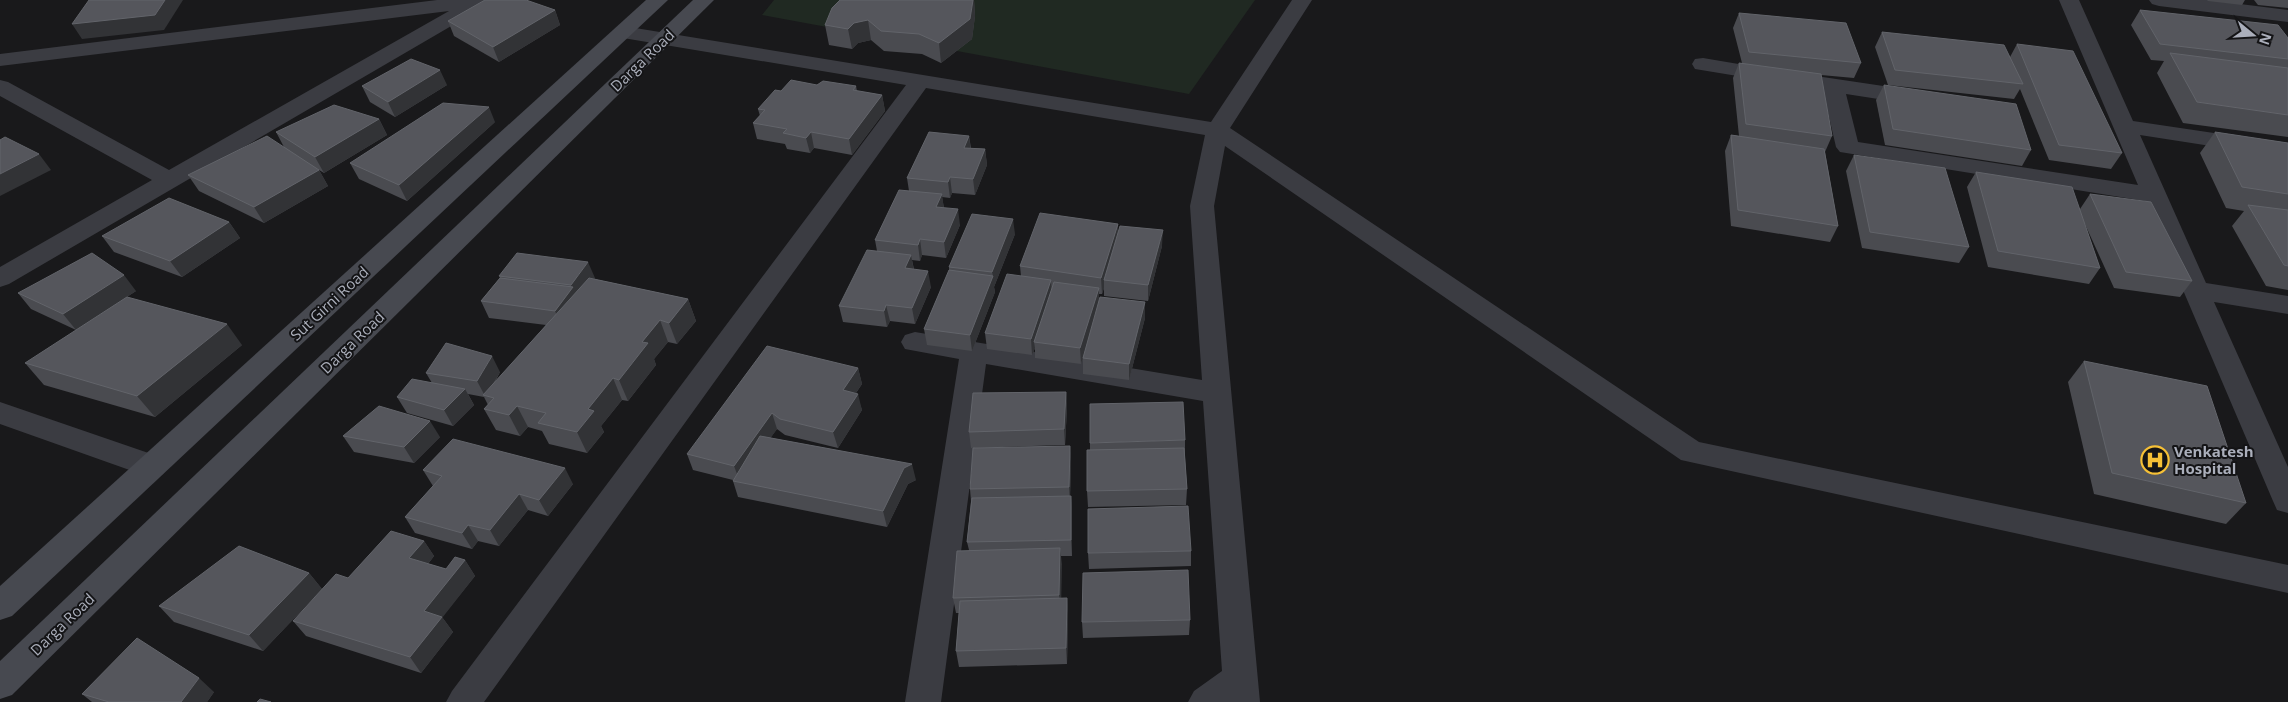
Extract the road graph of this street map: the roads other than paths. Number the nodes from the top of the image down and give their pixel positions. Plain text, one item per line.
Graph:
1 (481, 0) edge
2 (658, 0) edge
3 (704, 0) edge
4 (1302, 0) edge
5 (2069, 0) edge
6 (2159, 0) edge
7 (2288, 16) edge
8 (623, 32) junction
9 (664, 39) junction
10 (0, 60) edge
11 (1703, 64) dead end
12 (920, 81) junction
13 (1833, 86) junction
14 (0, 87) edge
15 (1938, 101) edge
16 (2124, 126) junction
17 (1217, 130) junction
18 (2288, 151) edge
19 (170, 180) junction
20 (2154, 195) junction
21 (0, 278) edge
22 (2196, 290) junction
23 (2288, 305) edge
24 (915, 342) dead end
25 (974, 352) junction
26 (1216, 393) junction
27 (0, 413) edge
28 (152, 466) junction
29 (2288, 501) edge
30 (2288, 579) edge
31 (0, 606) edge
32 (0, 684) edge
33 (1241, 690) edge
34 (464, 702) edge
35 (923, 702) edge
36 (1206, 702) edge

1 - 10 street
1 - 19 street
2 - 8 main road, Sut Girni Road
3 - 9 main road, Darga Road
4 - 17 street
5 - 16 street
6 - 7 street
8 - 9 street
8 - 28 main road, Sut Girni Road
9 - 12 street
9 - 32 main road, Darga Road
11 - 13 street
12 - 17 street
12 - 34 street
13 - 15 street
13 - 20 street
14 - 19 street
16 - 18 street
16 - 20 street
17 - 26 street
17 - 30 street
19 - 21 street
20 - 22 street
22 - 23 street
22 - 29 street
24 - 25 street
25 - 26 street
25 - 35 street
26 - 33 street
27 - 28 street
28 - 31 main road, Sut Girni Road
33 - 36 street

